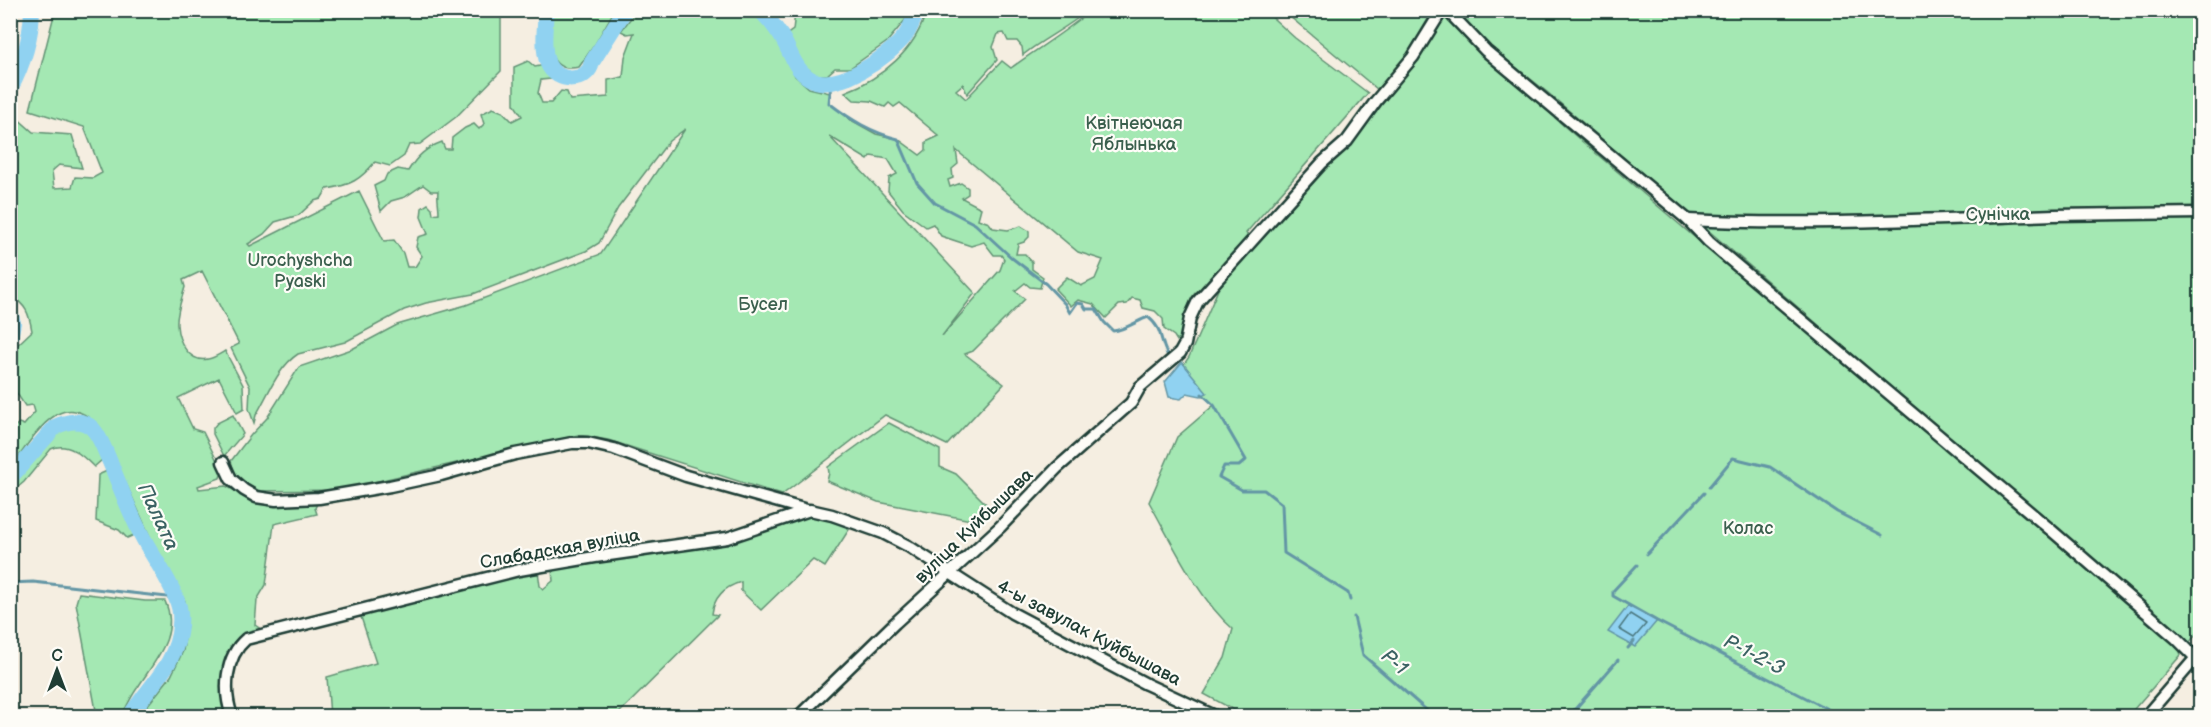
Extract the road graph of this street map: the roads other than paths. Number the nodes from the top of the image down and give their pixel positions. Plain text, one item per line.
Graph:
1 (1442, 10) edge
2 (1447, 10) edge
3 (2200, 213) edge
4 (1688, 220) junction
5 (223, 462) dead end
6 (810, 510) junction
7 (950, 574) junction
8 (2198, 655) edge
9 (232, 717) edge
10 (800, 717) edge
11 (1215, 717) edge
12 (2146, 717) edge

1 - 7 street, вуліца Куйбышава
2 - 4 street
3 - 4 street
4 - 8 street
5 - 6 street
6 - 7 street
6 - 9 street, Слабадская вуліца
7 - 10 street, вуліца Куйбышава
7 - 11 street, 4-ы завулак Куйбышава
8 - 12 street

